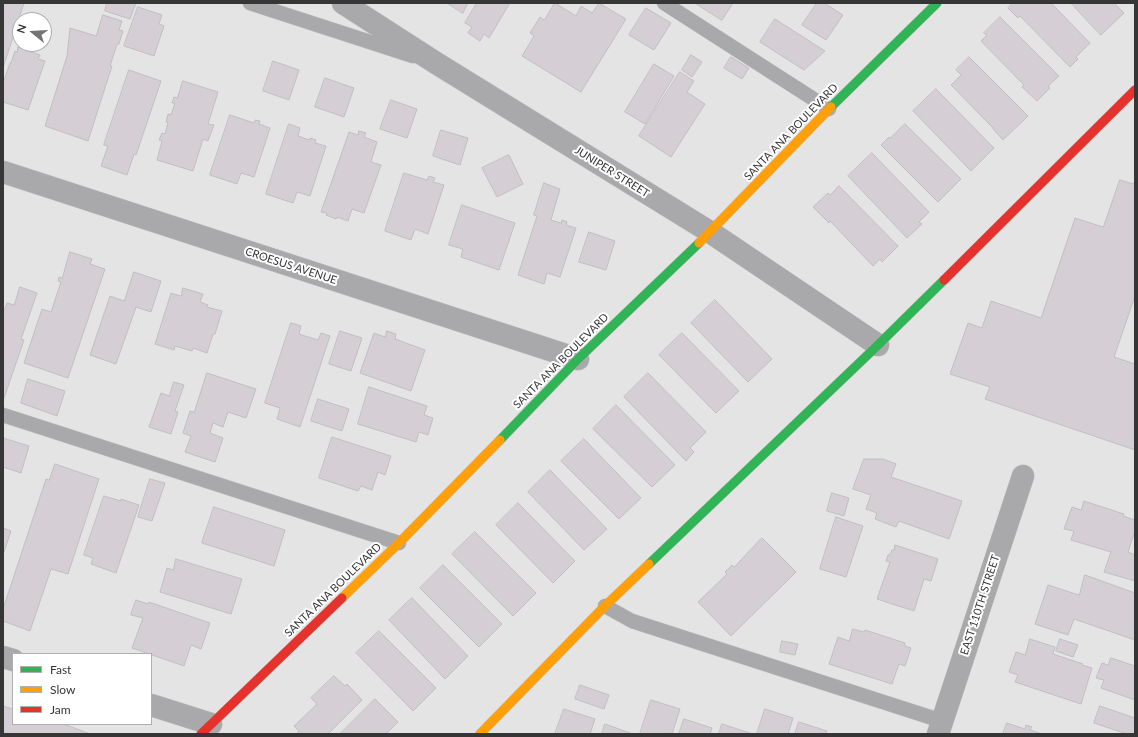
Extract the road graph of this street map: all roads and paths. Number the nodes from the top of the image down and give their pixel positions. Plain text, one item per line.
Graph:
1 (250, 3) edge
2 (343, 3) edge
3 (664, 3) edge
4 (937, 3) edge
5 (436, 63) junction
6 (1135, 90) edge
7 (829, 109) junction
8 (3, 172) edge
9 (710, 232) junction
10 (878, 345) junction
11 (578, 359) junction
12 (3, 415) edge
13 (1023, 476) dead end
14 (398, 543) junction
15 (605, 606) junction
16 (152, 705) edge
17 (940, 728) edge
18 (206, 729) edge
19 (480, 734) edge

1 - 5 lane
2 - 5 street, JUNIPER STREET
3 - 7 lane
4 - 7 street, SANTA ANA BOULEVARD
5 - 9 street, JUNIPER STREET
6 - 10 street
7 - 9 street, SANTA ANA BOULEVARD
8 - 11 street, CROESUS AVENUE
9 - 10 street, JUNIPER STREET
9 - 11 street, SANTA ANA BOULEVARD
10 - 15 street
11 - 14 street, SANTA ANA BOULEVARD
12 - 14 lane
13 - 17 street, EAST 110TH STREET
14 - 18 street, SANTA ANA BOULEVARD
15 - 17 lane
15 - 19 street
16 - 18 street

